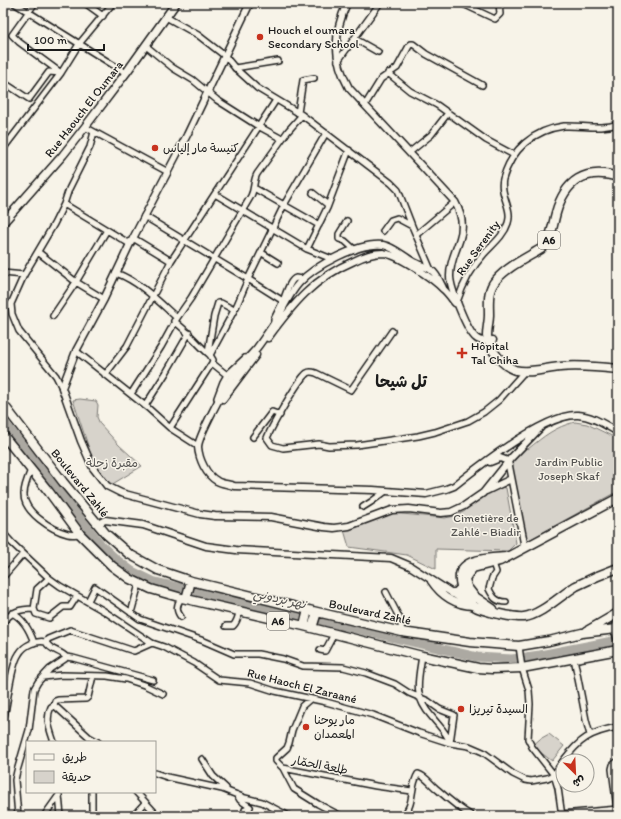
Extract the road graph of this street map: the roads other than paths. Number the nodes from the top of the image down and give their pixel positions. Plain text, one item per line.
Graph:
1 (14, 3) edge
2 (36, 3) edge
3 (85, 3) edge
4 (113, 3) edge
5 (250, 3) edge
6 (347, 3) edge
7 (380, 3) edge
8 (461, 3) edge
9 (499, 3) edge
10 (172, 4) edge
11 (28, 13) junction
12 (103, 16) junction
13 (166, 17) junction
14 (355, 39) junction
15 (80, 44) junction
16 (146, 46) junction
17 (378, 52) dead end
18 (225, 56) junction
19 (278, 61) dead end
20 (338, 61) junction
21 (235, 68) junction
22 (61, 73) junction
23 (126, 73) junction
24 (388, 73) junction
25 (314, 78) dead end
26 (3, 82) edge
27 (482, 85) dead end
28 (208, 92) junction
29 (276, 100) junction
30 (365, 105) junction
31 (448, 113) junction
32 (300, 114) junction
33 (618, 124) edge
34 (258, 126) junction
35 (85, 127) junction
36 (94, 132) junction
37 (326, 133) junction
38 (282, 139) junction
39 (3, 149) edge
40 (349, 150) junction
41 (410, 152) junction
42 (514, 154) junction
43 (168, 172) junction
44 (618, 177) edge
45 (254, 188) junction
46 (313, 193) dead end
47 (215, 194) junction
48 (455, 202) junction
49 (64, 204) junction
50 (284, 205) junction
51 (328, 205) junction
52 (243, 210) junction
53 (144, 216) junction
54 (347, 221) dead end
55 (3, 223) edge
56 (319, 225) junction
57 (412, 226) junction
58 (272, 229) junction
59 (107, 230) junction
60 (383, 231) dead end
61 (416, 235) junction
62 (185, 240) junction
63 (131, 241) junction
64 (383, 245) junction
65 (307, 249) junction
66 (358, 249) junction
67 (38, 252) junction
68 (262, 253) junction
69 (381, 253) junction
70 (362, 257) junction
71 (214, 258) junction
72 (332, 259) junction
73 (171, 261) junction
74 (278, 263) dead end
75 (431, 270) junction
76 (116, 273) junction
77 (3, 275) edge
78 (23, 276) junction
79 (248, 279) junction
80 (303, 279) junction
81 (76, 282) junction
82 (443, 288) junction
83 (153, 296) junction
84 (104, 299) junction
85 (283, 301) junction
86 (458, 305) junction
87 (234, 310) junction
88 (53, 316) dead end
89 (175, 319) junction
90 (274, 323) junction
91 (392, 331) dead end
92 (189, 333) junction
93 (490, 338) junction
94 (76, 351) junction
95 (209, 354) junction
96 (251, 357) junction
97 (212, 363) junction
98 (618, 369) edge
99 (524, 372) junction
100 (105, 374) junction
101 (233, 376) junction
102 (62, 388) junction
103 (131, 394) junction
104 (3, 404) edge
105 (145, 406) junction
106 (280, 415) junction
107 (211, 416) junction
108 (541, 427) junction
109 (170, 428) junction
110 (618, 432) edge
111 (3, 435) edge
112 (253, 437) dead end
113 (198, 446) junction
114 (507, 447) junction
115 (514, 455) junction
116 (508, 461) junction
117 (31, 470) junction
118 (501, 471) junction
119 (468, 474) junction
120 (512, 480) junction
121 (386, 491) junction
122 (483, 493) junction
123 (618, 498) edge
124 (363, 507) dead end
125 (98, 524) junction
126 (3, 533) edge
127 (80, 534) junction
128 (525, 548) junction
129 (23, 554) junction
130 (506, 557) junction
131 (493, 563) junction
132 (618, 568) edge
133 (3, 578) edge
134 (49, 578) junction
135 (430, 580) junction
136 (191, 581) junction
137 (139, 584) junction
138 (461, 588) junction
139 (386, 592) dead end
140 (453, 593) junction
141 (77, 596) junction
142 (184, 599) junction
143 (88, 601) junction
144 (474, 601) junction
145 (506, 602) dead end
146 (34, 609) junction
147 (239, 612) junction
148 (12, 613) junction
149 (131, 613) junction
150 (618, 613) edge
151 (181, 617) dead end
152 (310, 619) junction
153 (3, 623) edge
154 (226, 626) dead end
155 (618, 630) edge
156 (402, 632) junction
157 (334, 634) junction
158 (582, 634) junction
159 (46, 642) junction
160 (34, 643) junction
161 (152, 643) junction
162 (520, 648) junction
163 (320, 650) dead end
164 (618, 650) edge
165 (422, 656) junction
166 (66, 658) junction
167 (574, 658) junction
168 (522, 666) junction
169 (93, 676) junction
170 (43, 677) junction
171 (153, 680) dead end
172 (163, 694) dead end
173 (420, 698) junction
174 (310, 699) junction
175 (54, 705) junction
176 (3, 721) edge
177 (618, 727) edge
178 (590, 735) junction
179 (89, 737) junction
180 (54, 741) edge
181 (86, 741) edge
182 (96, 741) edge
183 (450, 743) junction
184 (570, 753) edge
185 (202, 759) dead end
186 (618, 761) edge
187 (283, 768) junction
188 (156, 772) edge
189 (554, 775) junction
190 (229, 791) junction
191 (412, 791) junction
192 (59, 793) edge
193 (92, 793) edge
194 (137, 793) edge
195 (236, 794) junction
196 (145, 803) junction
197 (618, 809) edge
198 (245, 810) dead end
199 (562, 815) edge
200 (18, 816) edge
201 (44, 816) edge
202 (61, 816) edge
203 (92, 816) edge
204 (133, 816) edge
205 (158, 816) edge
206 (289, 816) edge
207 (341, 816) edge
208 (404, 816) edge
209 (472, 816) edge

1 - 11 street
2 - 11 street
3 - 12 street
4 - 12 street
5 - 18 street
6 - 20 street
7 - 14 street
8 - 9 street
10 - 13 main road, Rue Haouch El Oumara
11 - 15 street
11 - 22 street
12 - 15 street
13 - 16 main road, Rue Haouch El Oumara
13 - 18 street
14 - 17 street
14 - 20 street
15 - 22 street
15 - 23 street
16 - 23 main road, Rue Haouch El Oumara
16 - 28 street
18 - 21 street
18 - 28 street
19 - 21 street
20 - 30 street
21 - 29 street
22 - 26 street
22 - 39 street
23 - 35 main road, Rue Haouch El Oumara
24 - 27 street
24 - 30 street
24 - 31 street
25 - 32 street
28 - 34 street
28 - 43 street
29 - 32 street
29 - 34 street
30 - 41 street
31 - 41 street
31 - 42 street
32 - 37 street
32 - 38 street
33 - 42 street, Rue Serenity
34 - 38 street
34 - 47 street
35 - 36 street
35 - 55 main road, Rue Haouch El Oumara
36 - 43 street
36 - 49 street
37 - 40 street
37 - 50 street
38 - 45 street
40 - 51 street
40 - 57 street
41 - 48 street
42 - 86 street, Rue Serenity
43 - 53 street
44 - 93 highway, A6
45 - 50 street
45 - 52 street
46 - 51 street
47 - 52 street
47 - 62 street
48 - 61 street
48 - 86 street
49 - 59 street
49 - 67 street
50 - 56 street
50 - 58 street
51 - 56 street
52 - 58 street
52 - 71 street
53 - 62 street
53 - 63 street
54 - 66 street
56 - 65 street
57 - 60 street
57 - 61 street
58 - 65 street
58 - 68 street
59 - 63 street
59 - 81 street
61 - 75 street
62 - 71 street
62 - 73 street
63 - 73 street
63 - 76 street
64 - 66 street
64 - 69 street
64 - 75 street
65 - 72 street
66 - 70 street
66 - 72 street
67 - 78 street
67 - 81 street
68 - 74 street
68 - 79 street
69 - 70 street
69 - 82 street
70 - 96 street
71 - 79 street
71 - 89 street
72 - 80 street
73 - 83 street
75 - 82 street
76 - 83 street
76 - 84 street
77 - 78 street
78 - 102 street
79 - 85 street
79 - 87 street
80 - 85 street
80 - 90 street
81 - 84 street
81 - 88 street
82 - 86 street
83 - 89 street
83 - 100 street
84 - 94 street
85 - 90 street
86 - 93 street
87 - 95 street
87 - 95 street
89 - 92 street
89 - 103 street
90 - 96 street
91 - 106 street
92 - 95 street
92 - 105 street
93 - 99 highway, A6
94 - 100 street
94 - 102 street
95 - 97 street
96 - 101 street
97 - 101 street
97 - 109 street
98 - 99 highway
99 - 106 street
100 - 103 street
101 - 107 street
101 - 107 street
102 - 122 street
103 - 105 street
104 - 125 highway, Boulevard Zahlé / A6
105 - 109 street
106 - 112 street
107 - 113 street
108 - 110 street
108 - 114 street
108 - 115 street
109 - 113 street
111 - 117 highway, Boulevard Zahlé / A6
113 - 121 street
114 - 115 street
114 - 119 street
115 - 116 street
116 - 118 street
116 - 119 street
116 - 120 street
117 - 127 highway, Boulevard Zahlé / A6
117 - 127 street
118 - 120 street
118 - 122 street
119 - 121 street
120 - 122 street
120 - 128 street
121 - 124 street
123 - 128 highway
125 - 135 street
125 - 136 highway, Boulevard Zahlé / A6
126 - 129 street, Rue Haoch El Zaraané
127 - 137 highway, Boulevard Zahlé / A6
128 - 130 highway
129 - 133 street
129 - 134 street, Rue Haoch El Zaraané
130 - 131 highway
130 - 138 highway
131 - 144 highway
131 - 145 street
132 - 144 highway
134 - 141 street, Rue Haoch El Zaraané
134 - 146 street
135 - 140 street
135 - 144 street
136 - 142 highway
136 - 152 highway, Boulevard Zahlé / A6
137 - 142 highway, Boulevard Zahlé / A6
137 - 149 street
138 - 140 highway
138 - 144 highway
139 - 156 street
140 - 144 street
141 - 143 street, Rue Haoch El Zaraané
141 - 146 street
142 - 147 highway, Boulevard Zahlé / A6
142 - 151 street
143 - 149 street
143 - 161 street, Rue Haoch El Zaraané
146 - 148 street
147 - 152 highway, Boulevard Zahlé / A6
147 - 154 street
148 - 153 street
148 - 160 street
149 - 173 street
150 - 158 highway, A6
152 - 156 highway, Boulevard Zahlé / A6
152 - 157 highway, Boulevard Zahlé / A6
155 - 158 highway, Boulevard Zahlé / A6
156 - 162 highway, Boulevard Zahlé / A6
157 - 163 street
157 - 165 highway, Boulevard Zahlé / A6
158 - 162 highway, Boulevard Zahlé / A6
159 - 160 street
159 - 161 street
159 - 166 street
160 - 176 street
161 - 174 street, Rue Haoch El Zaraané
162 - 168 street
164 - 167 highway, Boulevard Zahlé / A6
165 - 168 highway, Boulevard Zahlé / A6
165 - 173 street
166 - 170 street
166 - 171 street
167 - 168 highway, Boulevard Zahlé / A6
167 - 178 street
168 - 189 street
169 - 170 street
169 - 172 street
169 - 175 street
170 - 200 street
173 - 183 street
173 - 183 street
174 - 183 street, Rue Haoch El Zaraané
174 - 187 street, طلعة الحمّار
175 - 179 street
175 - 180 street
177 - 178 street
178 - 184 street
179 - 181 street
179 - 182 street
183 - 189 street, Rue Haoch El Zaraané
185 - 190 street
186 - 197 street
187 - 191 street, طلعة الحمّار
187 - 207 street
188 - 190 street
189 - 199 street
190 - 195 street
191 - 208 street
191 - 209 street
192 - 201 street
192 - 202 street
193 - 203 street
194 - 196 street
195 - 198 street
195 - 206 street
196 - 204 street
196 - 205 street
197 - 199 street

